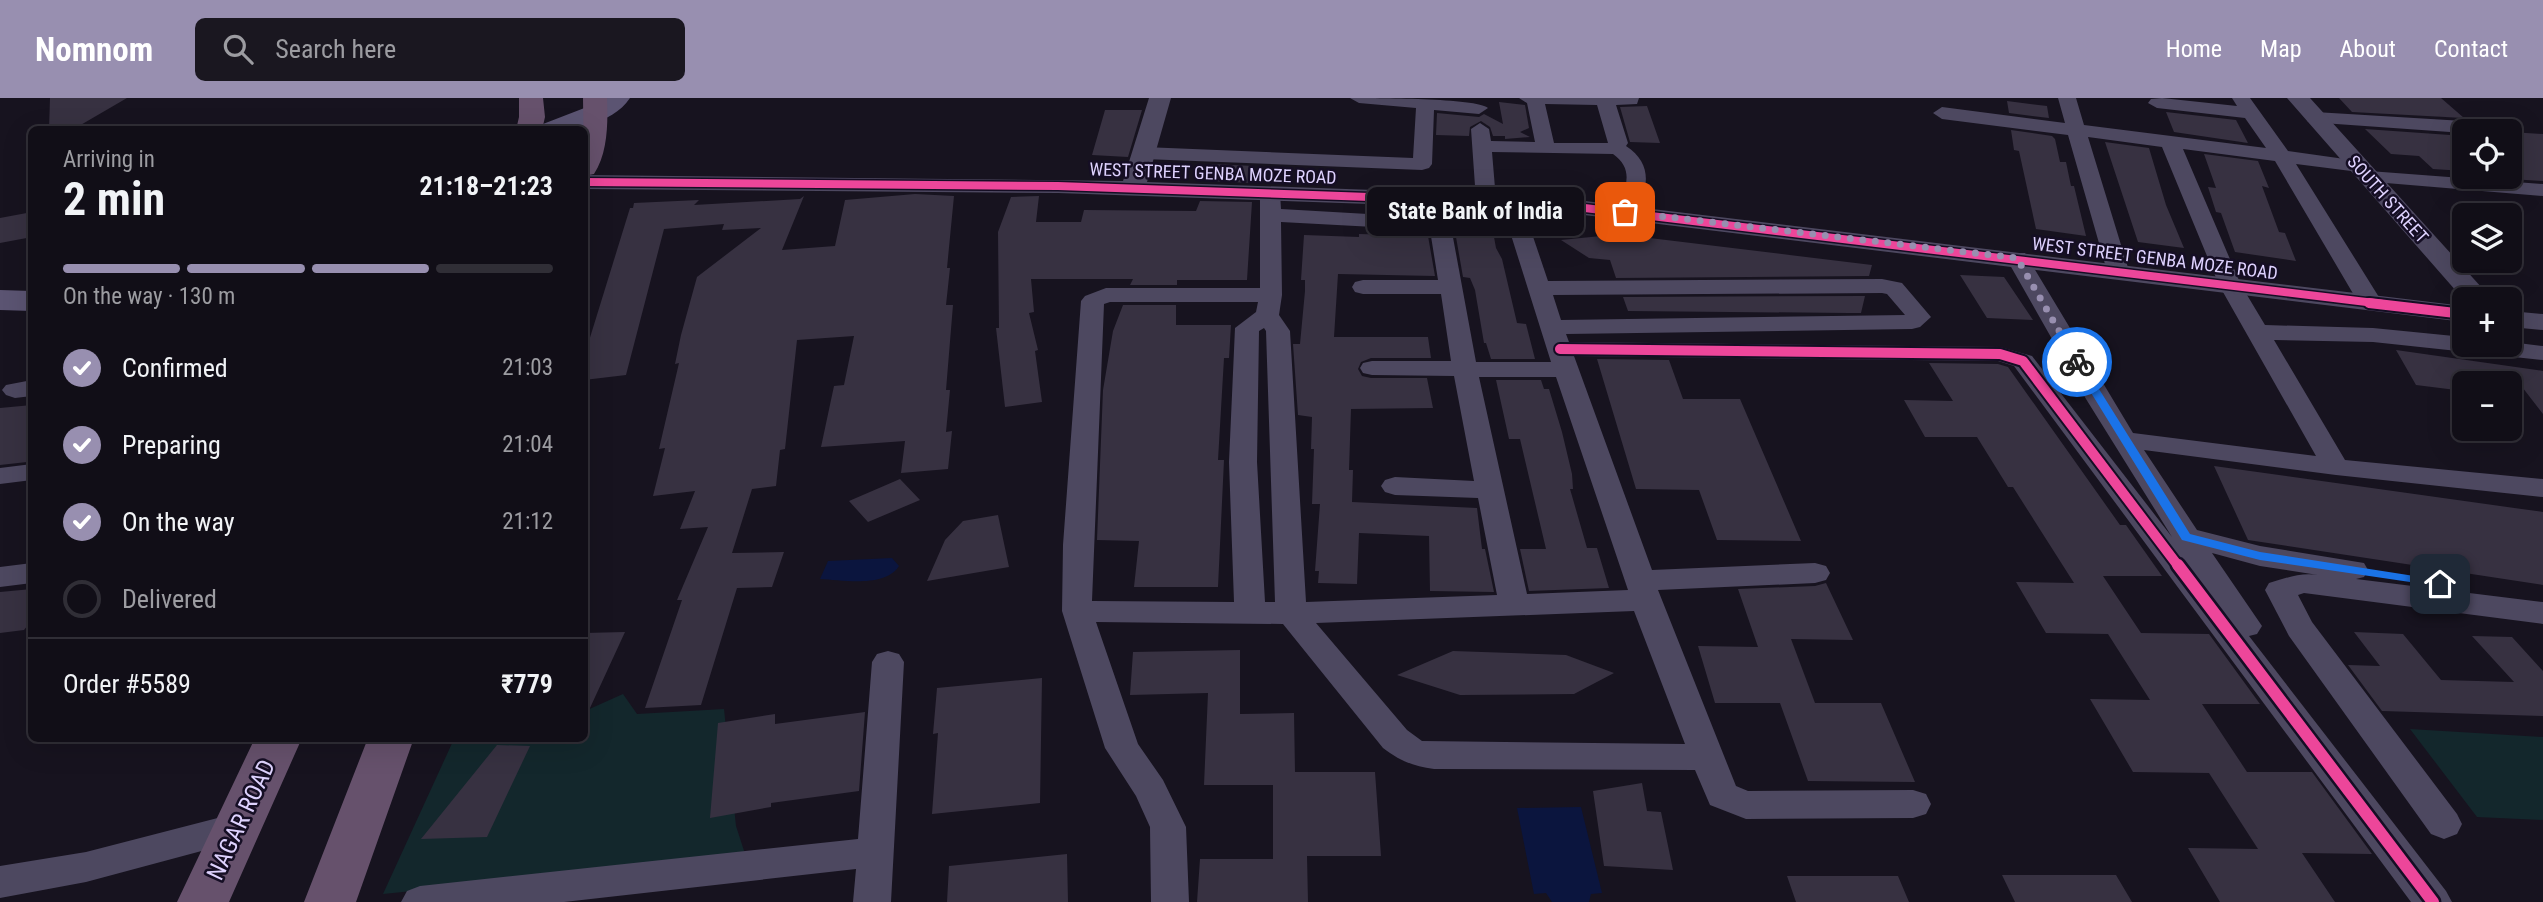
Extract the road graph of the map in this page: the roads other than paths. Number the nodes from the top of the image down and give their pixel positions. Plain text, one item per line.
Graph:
1 (530, 98) edge
2 (643, 98) edge
3 (1160, 98) edge
4 (1359, 98) edge
5 (1377, 98) edge
6 (1528, 98) edge
7 (1535, 98) edge
8 (2067, 98) edge
9 (2298, 98) edge
10 (1605, 100) edge
11 (1631, 100) dead end
12 (1479, 103) edge
13 (2157, 103) dead end
14 (1425, 105) junction
15 (2247, 105) edge
16 (598, 113) edge
17 (1942, 113) dead end
18 (2315, 118) junction
19 (530, 126) edge
20 (563, 126) edge
21 (2452, 126) edge
22 (2076, 130) junction
23 (2170, 142) junction
24 (1481, 146) junction
25 (1615, 147) junction
26 (1546, 148) junction
27 (588, 152) edge
28 (1144, 153) junction
29 (2282, 156) junction
30 (2364, 172) junction
31 (588, 182) edge
32 (1133, 188) junction
33 (2543, 190) edge
34 (1498, 201) junction
35 (1270, 204) junction
36 (1625, 212) junction
37 (1440, 224) junction
38 (1520, 229) junction
39 (2017, 258) junction
40 (2118, 271) junction
41 (0, 285) edge
42 (2230, 285) junction
43 (28, 286) edge
44 (1363, 287) dead end
45 (1450, 287) junction
46 (2467, 287) edge
47 (1539, 288) junction
48 (1606, 288) junction
49 (0, 300) edge
50 (28, 301) edge
51 (2370, 302) junction
52 (1269, 305) junction
53 (2452, 312) edge
54 (2522, 320) edge
55 (2543, 322) edge
56 (1622, 325) junction
57 (2258, 331) junction
58 (2452, 343) edge
59 (1560, 348) junction
60 (2522, 351) edge
61 (2543, 353) edge
62 (1372, 368) dead end
63 (1465, 369) junction
64 (2125, 440) junction
65 (2336, 467) junction
66 (28, 472) edge
67 (0, 476) edge
68 (1395, 486) dead end
69 (2543, 488) edge
70 (1490, 490) junction
71 (2186, 537) junction
72 (1815, 573) dead end
73 (28, 574) edge
74 (0, 577) edge
75 (1643, 590) junction
76 (2543, 599) edge
77 (1514, 605) junction
78 (1077, 611) junction
79 (1250, 613) junction
80 (1291, 613) junction
81 (2543, 613) edge
82 (2246, 626) dead end
83 (888, 662) dead end
84 (277, 742) edge
85 (390, 742) edge
86 (1707, 757) junction
87 (1913, 804) dead end
88 (2444, 824) dead end
89 (237, 828) junction
90 (875, 852) junction
91 (0, 881) edge
92 (203, 902) edge
93 (330, 902) edge
94 (420, 902) edge
95 (872, 902) edge
96 (1170, 902) edge
97 (2433, 902) edge

1 - 19 highway
2 - 16 main road
3 - 28 street
4 - 5 street
5 - 14 street
6 - 7 street
7 - 10 street
7 - 26 street
8 - 22 street
9 - 18 street, SOUTH STREET
10 - 11 street
10 - 25 street
12 - 14 street
12 - 24 street
13 - 15 street
14 - 28 street
15 - 29 street
16 - 20 main road
16 - 27 highway
17 - 22 street
18 - 21 street
18 - 30 street, SOUTH STREET
22 - 23 street
22 - 40 street
23 - 29 street
23 - 42 street
24 - 26 street
24 - 34 street
25 - 26 street
25 - 36 street
28 - 32 street
29 - 30 street
29 - 51 street
30 - 33 street
30 - 46 street, SOUTH STREET
31 - 32 street, WEST STREET GENBA MOZE ROAD
32 - 35 street, WEST STREET GENBA MOZE ROAD
34 - 35 street, WEST STREET GENBA MOZE ROAD
34 - 36 street, WEST STREET GENBA MOZE ROAD
34 - 38 street
35 - 37 street
35 - 52 street
36 - 39 street, WEST STREET GENBA MOZE ROAD
37 - 38 street
37 - 45 street
38 - 47 street
39 - 40 street, WEST STREET GENBA MOZE ROAD
39 - 64 street
40 - 42 street, WEST STREET GENBA MOZE ROAD
41 - 43 main road
42 - 51 street, WEST STREET GENBA MOZE ROAD
42 - 57 street
44 - 45 street
45 - 63 street
47 - 48 street
47 - 59 street
48 - 56 street
48 - 56 street
49 - 50 main road
51 - 53 street, WEST STREET GENBA MOZE ROAD
52 - 78 street
52 - 79 street
52 - 80 street
54 - 55 street
56 - 59 street
57 - 58 street
57 - 65 street
59 - 63 street
59 - 75 street
59 - 97 street
60 - 61 street
62 - 63 street
63 - 70 street
64 - 65 street
64 - 71 street
65 - 69 street
66 - 67 street
68 - 70 street
70 - 77 street
71 - 76 street
71 - 82 street
72 - 75 street
73 - 74 street
75 - 77 street
75 - 86 street
77 - 80 street
78 - 79 street
78 - 96 street
79 - 80 street
80 - 86 street
81 - 88 street
83 - 90 street
84 - 89 highway, NAGAR ROAD
85 - 93 highway
86 - 87 street
89 - 91 street
89 - 92 highway, NAGAR ROAD
90 - 94 street
90 - 95 street

